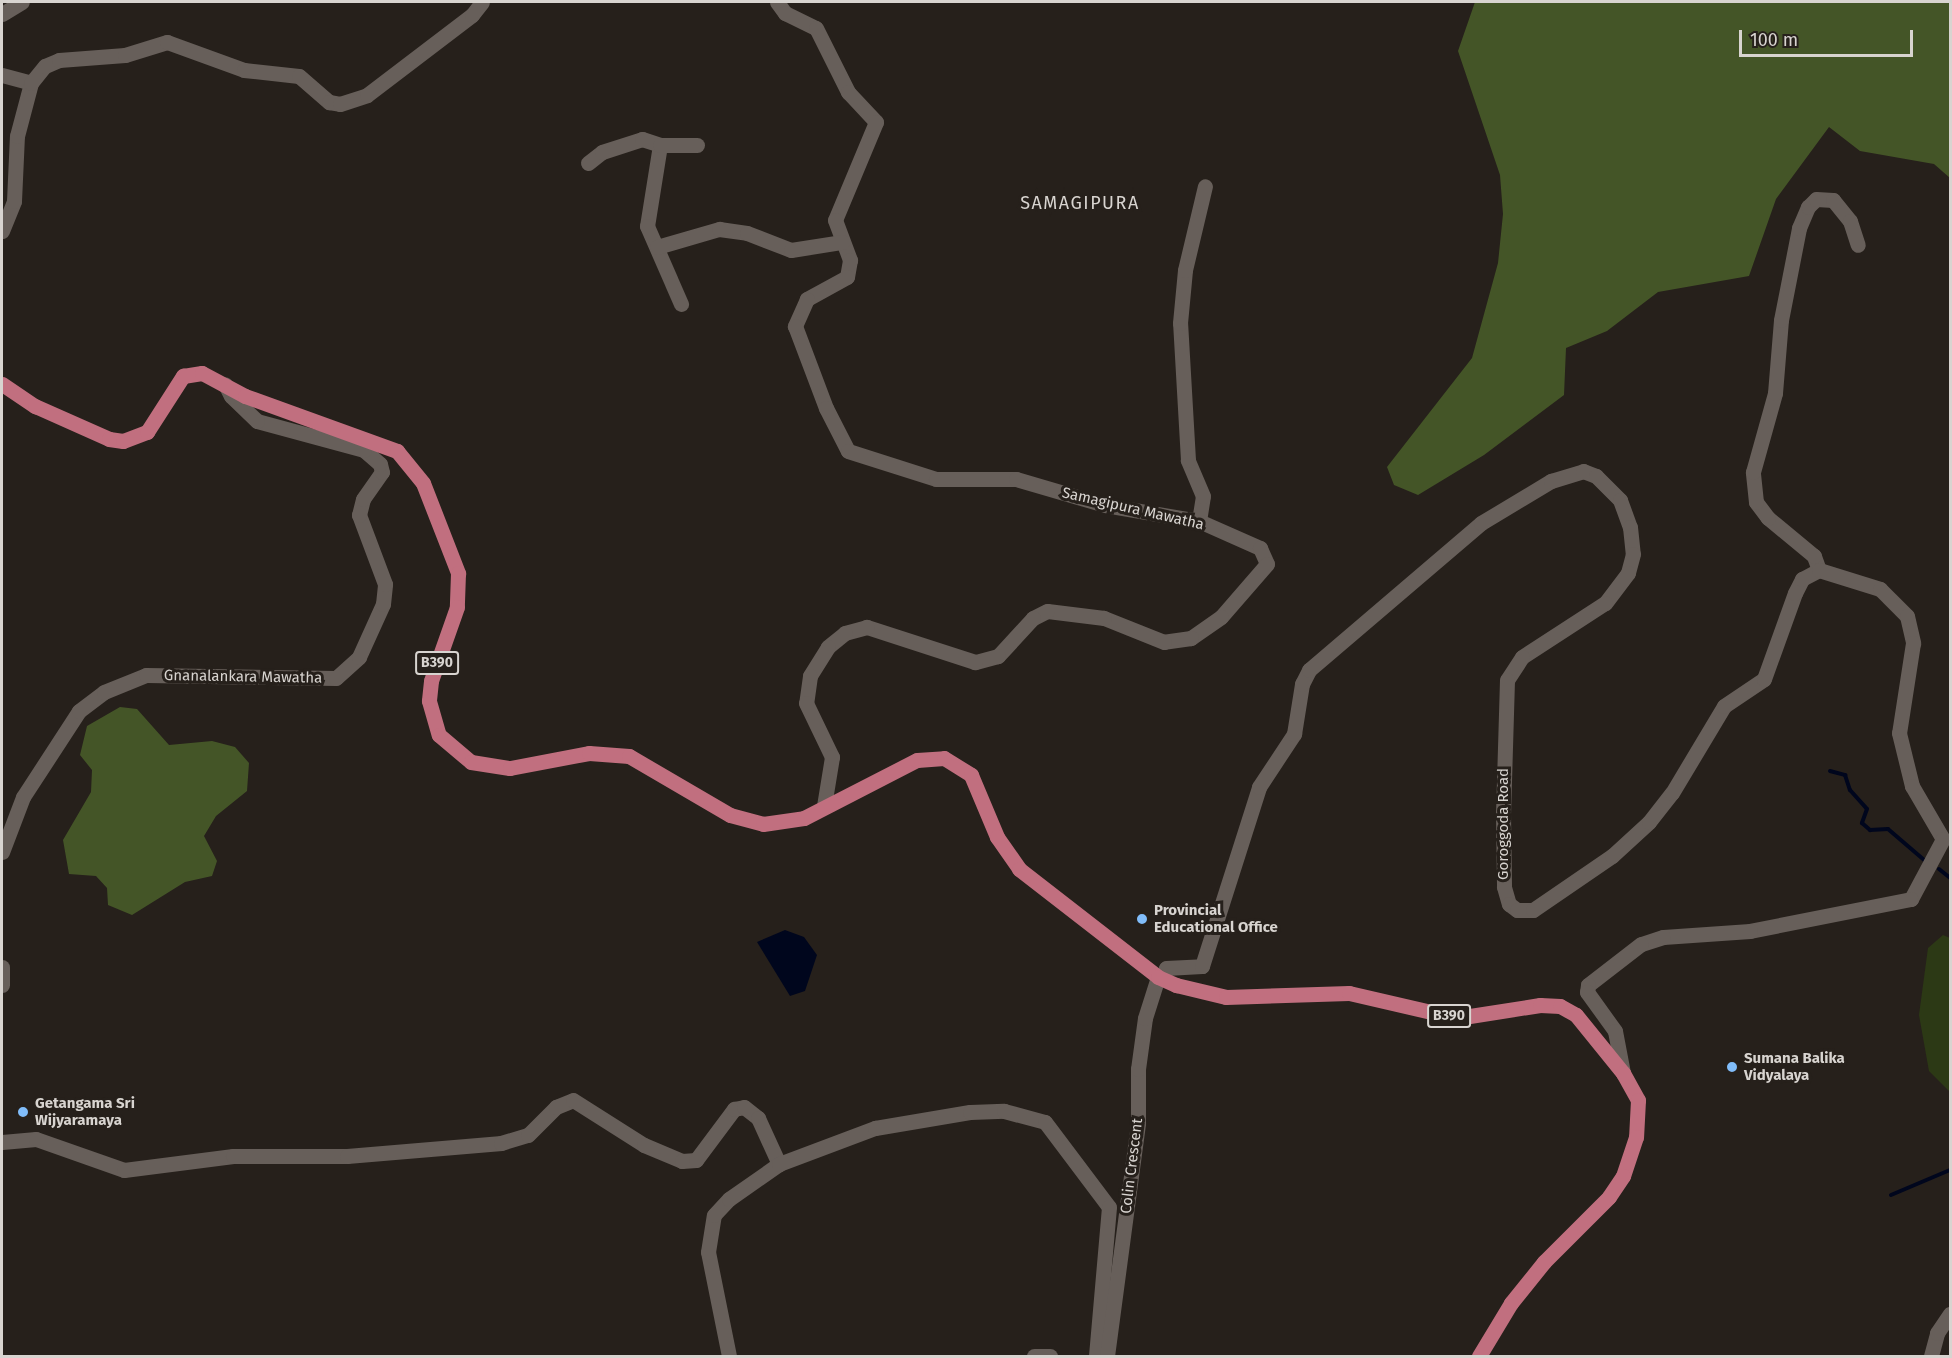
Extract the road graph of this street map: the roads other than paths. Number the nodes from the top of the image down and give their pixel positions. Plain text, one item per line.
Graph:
1 (22, 2) edge
2 (482, 2) edge
3 (777, 2) edge
4 (2, 14) edge
5 (2, 75) edge
6 (31, 83) junction
7 (660, 145) junction
8 (697, 145) dead end
9 (588, 163) dead end
10 (1205, 186) dead end
11 (2, 231) edge
12 (842, 242) junction
13 (1858, 245) dead end
14 (657, 247) junction
15 (681, 304) dead end
16 (2, 384) edge
17 (225, 384) junction
18 (1199, 521) junction
19 (1819, 570) junction
20 (824, 806) junction
21 (2, 852) edge
22 (2, 967) edge
23 (1160, 978) junction
24 (2, 985) edge
25 (1623, 1073) junction
26 (2, 1142) edge
27 (779, 1164) junction
28 (1950, 1314) edge
29 (729, 1356) edge
30 (1034, 1356) edge
31 (1050, 1356) edge
32 (1096, 1356) edge
33 (1107, 1356) edge
34 (1479, 1356) edge
35 (1931, 1356) edge

1 - 4 street
2 - 6 street
3 - 12 street, Samagipura Mawatha
5 - 6 street
6 - 11 street
7 - 8 street
7 - 9 street
7 - 14 street
10 - 18 street
12 - 14 street
12 - 18 street, Samagipura Mawatha
13 - 19 street
14 - 15 street
16 - 17 main road, B390
17 - 20 main road, B390
17 - 21 street, Gnanalankara Mawatha
18 - 20 street, Samagipura Mawatha
19 - 23 street, Goroggoda Road
19 - 25 street
20 - 23 main road, B390
22 - 24 street
23 - 25 main road, B390
23 - 33 street, Colin Crescent
25 - 34 main road, B390
26 - 27 street
27 - 29 street
27 - 32 street
28 - 35 street
30 - 31 street

